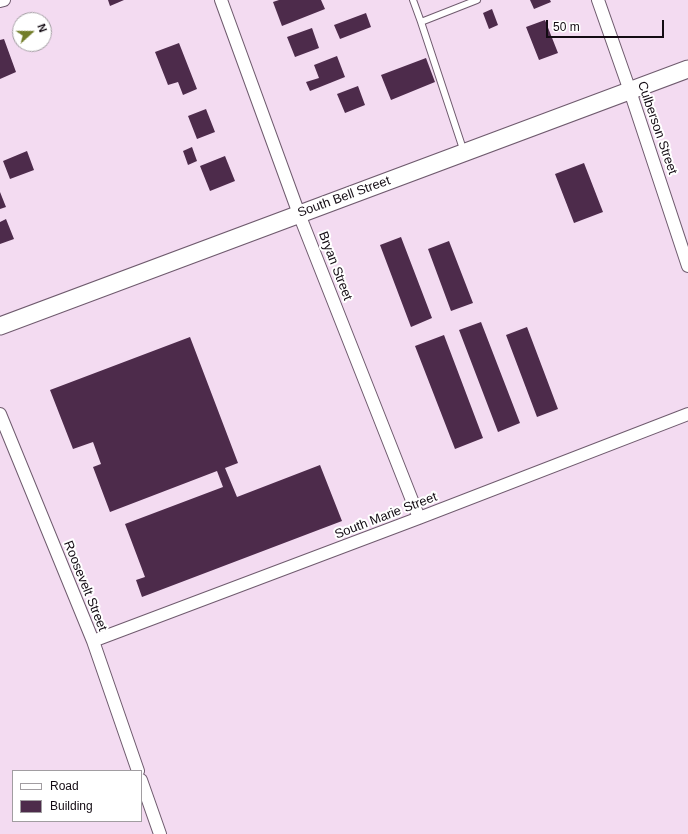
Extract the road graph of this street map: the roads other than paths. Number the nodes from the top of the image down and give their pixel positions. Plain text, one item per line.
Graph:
1 (4, 0) edge
2 (221, 0) edge
3 (413, 0) edge
4 (477, 0) edge
5 (598, 0) edge
6 (0, 2) edge
7 (421, 22) junction
8 (688, 69) edge
9 (630, 91) junction
10 (464, 152) junction
11 (300, 214) junction
12 (688, 266) edge
13 (0, 326) edge
14 (0, 414) edge
15 (688, 414) edge
16 (419, 518) junction
17 (93, 641) junction
18 (138, 770) edge
19 (142, 783) edge
20 (160, 834) edge

1 - 6 street
2 - 11 street, Bryan Street
3 - 7 lane
4 - 7 lane
5 - 9 street, Culberson Street
7 - 10 lane
8 - 9 main road, South Bell Street
9 - 10 main road, South Bell Street
9 - 12 street, Culberson Street
10 - 11 main road, South Bell Street
11 - 13 main road, South Bell Street
11 - 16 street, Bryan Street
14 - 17 street, Roosevelt Street
15 - 16 street, South Marie Street
16 - 17 street, South Marie Street
17 - 18 street, Roosevelt Street
19 - 20 street

